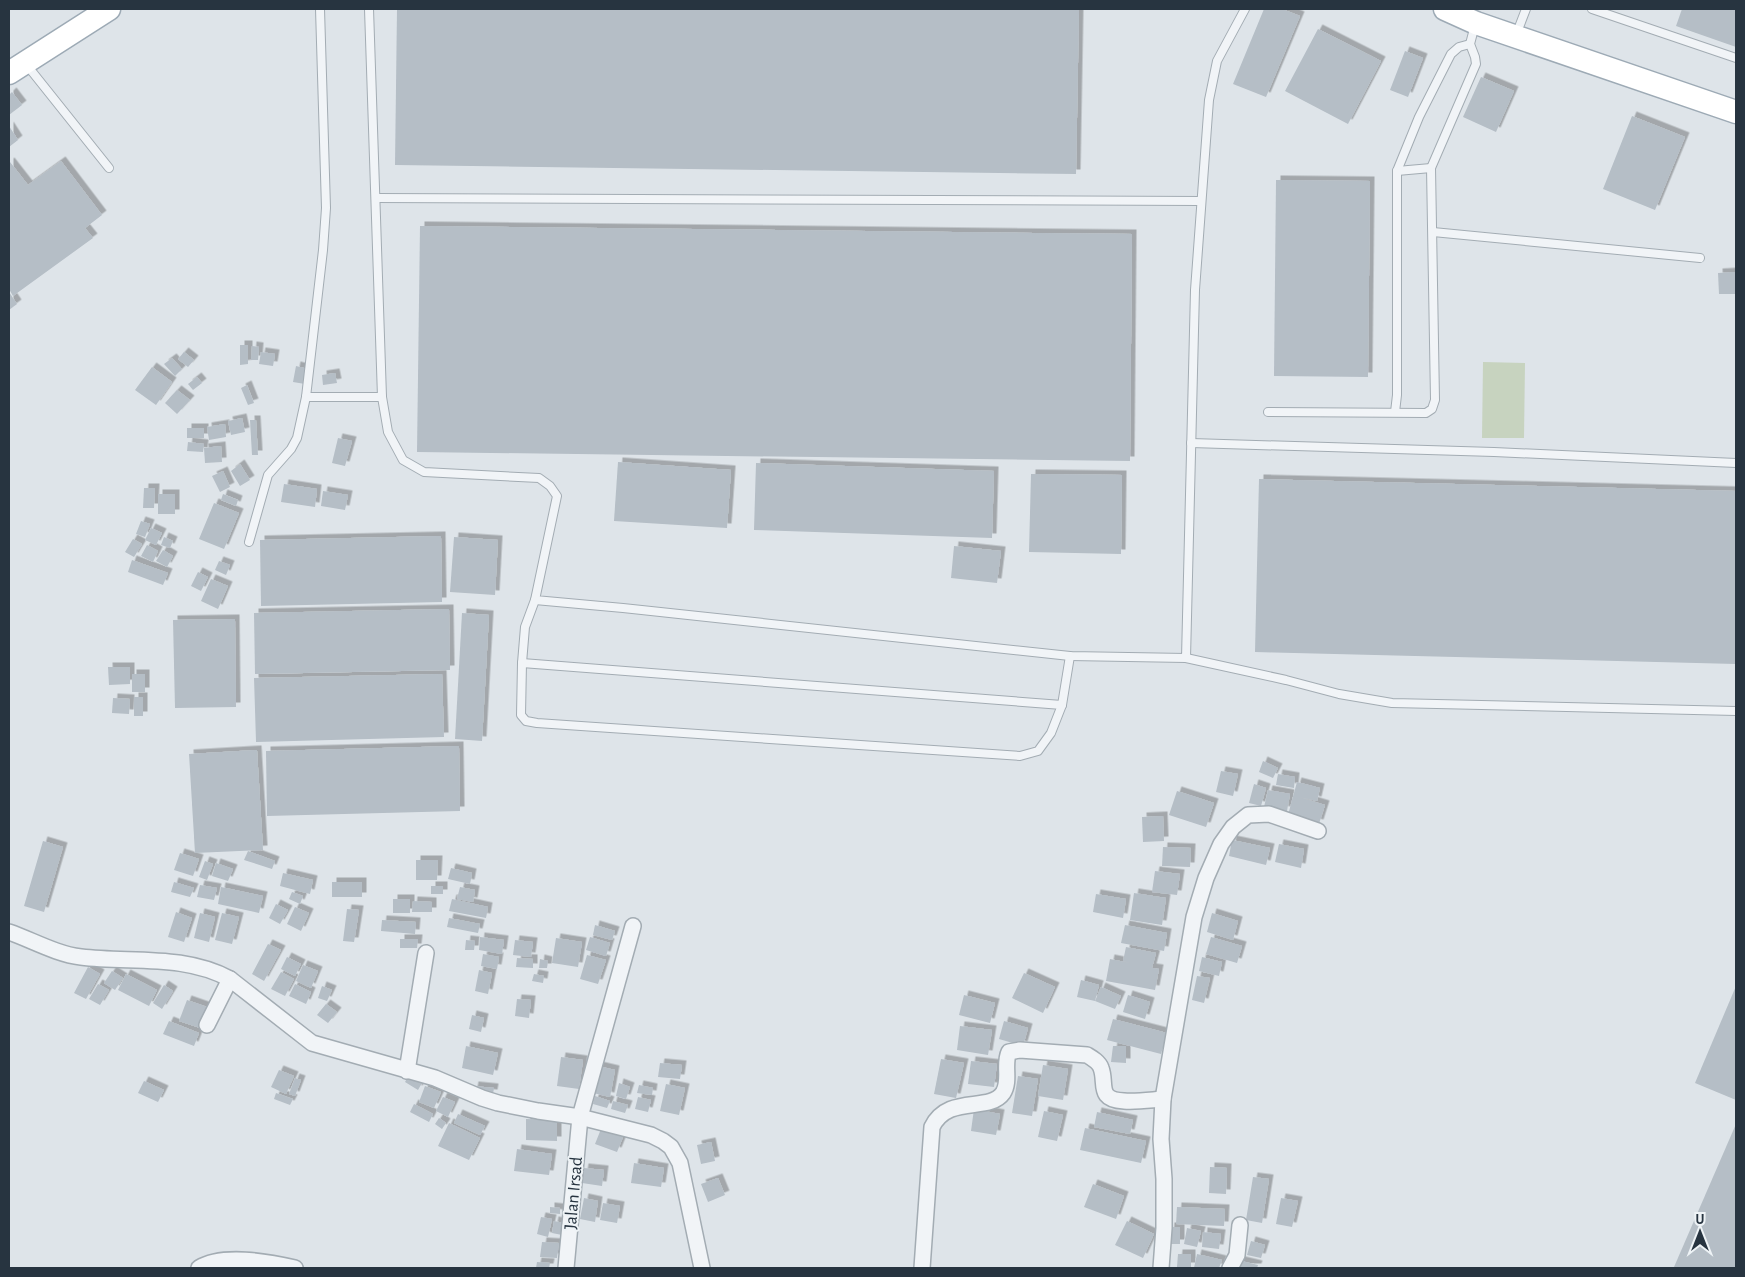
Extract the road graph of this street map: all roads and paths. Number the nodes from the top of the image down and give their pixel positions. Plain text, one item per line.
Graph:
1 (109, 9) edge
2 (320, 9) edge
3 (369, 9) edge
4 (1245, 9) edge
5 (1445, 9) edge
6 (1526, 9) edge
7 (1592, 9) edge
8 (1473, 33) junction
9 (1516, 36) junction
10 (1736, 58) edge
11 (17, 67) edge
12 (1736, 112) edge
13 (109, 168) dead end
14 (1431, 168) junction
15 (1397, 171) junction
16 (376, 198) junction
17 (1201, 201) junction
18 (1433, 232) junction
19 (1700, 258) dead end
20 (306, 397) junction
21 (382, 398) junction
22 (1268, 412) dead end
23 (1395, 412) junction
24 (1192, 443) junction
25 (1736, 463) edge
26 (249, 542) dead end
27 (535, 600) junction
28 (1070, 656) junction
29 (1186, 658) junction
30 (522, 663) junction
31 (1062, 705) junction
32 (1736, 711) edge
33 (1318, 831) dead end
34 (633, 926) dead end
35 (9, 932) edge
36 (426, 953) dead end
37 (230, 979) junction
38 (207, 1025) dead end
39 (407, 1071) junction
40 (1163, 1099) junction
41 (580, 1117) junction
42 (1240, 1225) dead end
43 (199, 1268) edge
44 (295, 1268) edge
45 (566, 1268) edge
46 (702, 1268) edge
47 (922, 1268) edge
48 (1161, 1268) edge
49 (1230, 1268) edge

1 - 11 main road
2 - 20 lane
3 - 16 lane
4 - 17 lane
5 - 8 main road
6 - 9 lane
7 - 10 lane
8 - 9 main road
8 - 14 lane
8 - 15 lane
9 - 12 main road
11 - 13 lane
14 - 15 lane
14 - 18 lane
15 - 23 lane
16 - 17 lane
16 - 21 lane
17 - 24 lane
18 - 19 lane
18 - 23 lane
20 - 21 lane
20 - 26 lane
21 - 27 lane
22 - 23 lane
24 - 25 lane
24 - 29 lane
27 - 28 lane
27 - 30 lane
28 - 29 lane
28 - 31 lane
29 - 32 lane
30 - 31 lane
30 - 31 lane
33 - 40 street
34 - 41 street, Jalan Irsad
35 - 37 street
36 - 39 street
37 - 38 street
37 - 39 street
39 - 41 street
40 - 47 street
40 - 48 street
41 - 45 street, Jalan Irsad
41 - 46 street
42 - 49 street
43 - 44 street

